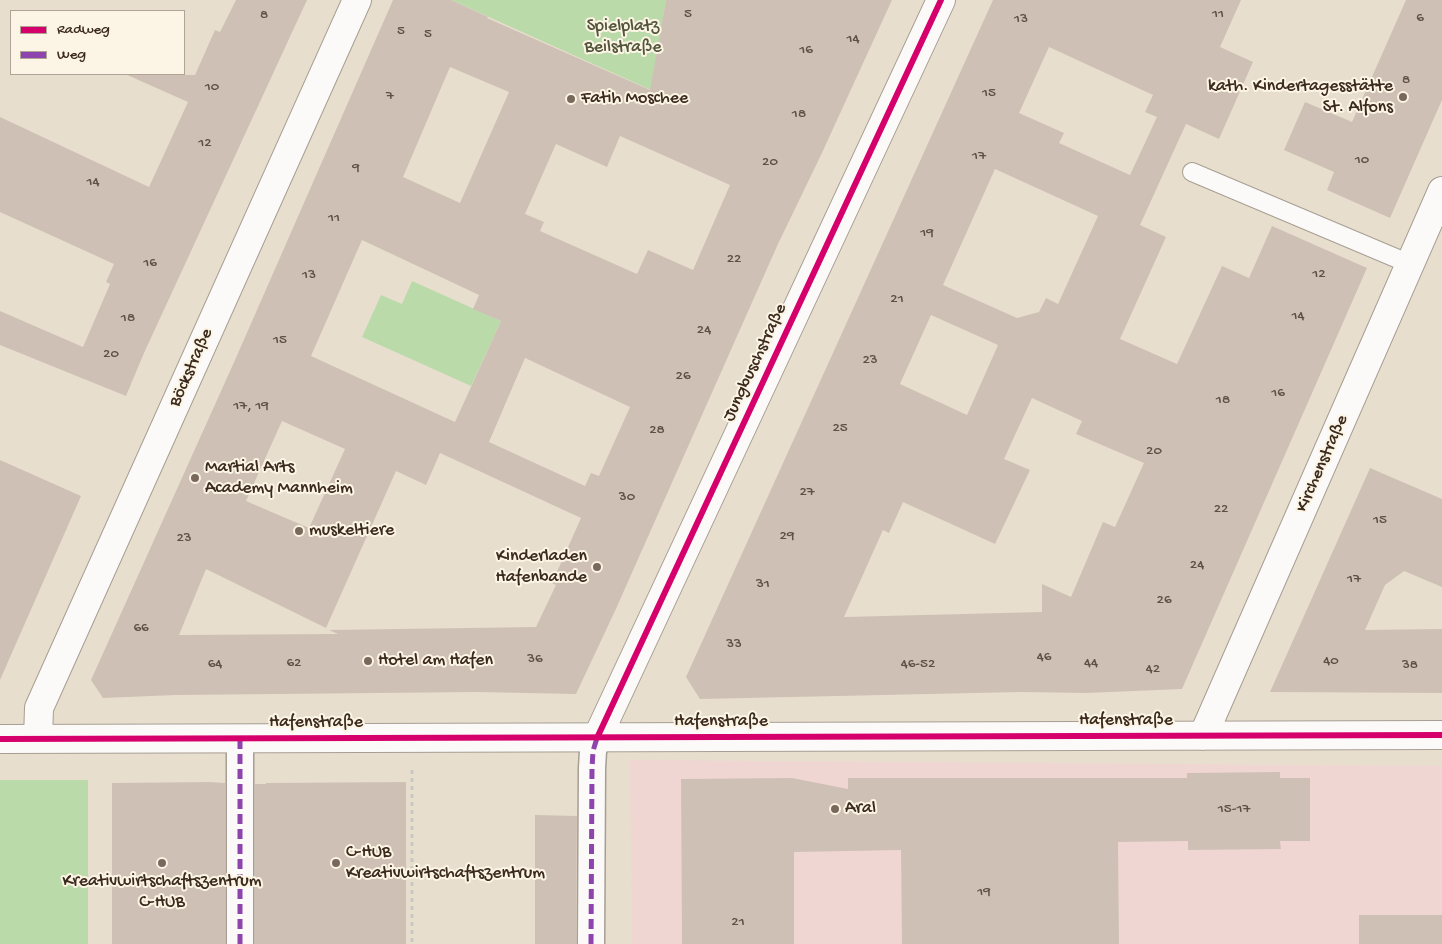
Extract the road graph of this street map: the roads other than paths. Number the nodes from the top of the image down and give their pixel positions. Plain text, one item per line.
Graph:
1 (357, 0) edge
2 (941, 0) edge
3 (1192, 172) dead end
4 (1442, 191) edge
5 (1410, 264) junction
6 (1442, 735) edge
7 (1203, 736) junction
8 (240, 738) junction
9 (598, 738) junction
10 (0, 739) edge
11 (38, 739) junction
12 (240, 944) edge
13 (591, 944) edge

1 - 11 street, Böckstraße
2 - 9 street, Jungbuschstraße
3 - 5 lane
4 - 5 street, Kirchenstraße
5 - 7 street, Kirchenstraße
6 - 7 street, Hafenstraße
7 - 9 street, Hafenstraße
8 - 9 street, Hafenstraße
8 - 11 street, Hafenstraße
8 - 12 street
9 - 13 street
10 - 11 street, Hafenstraße

